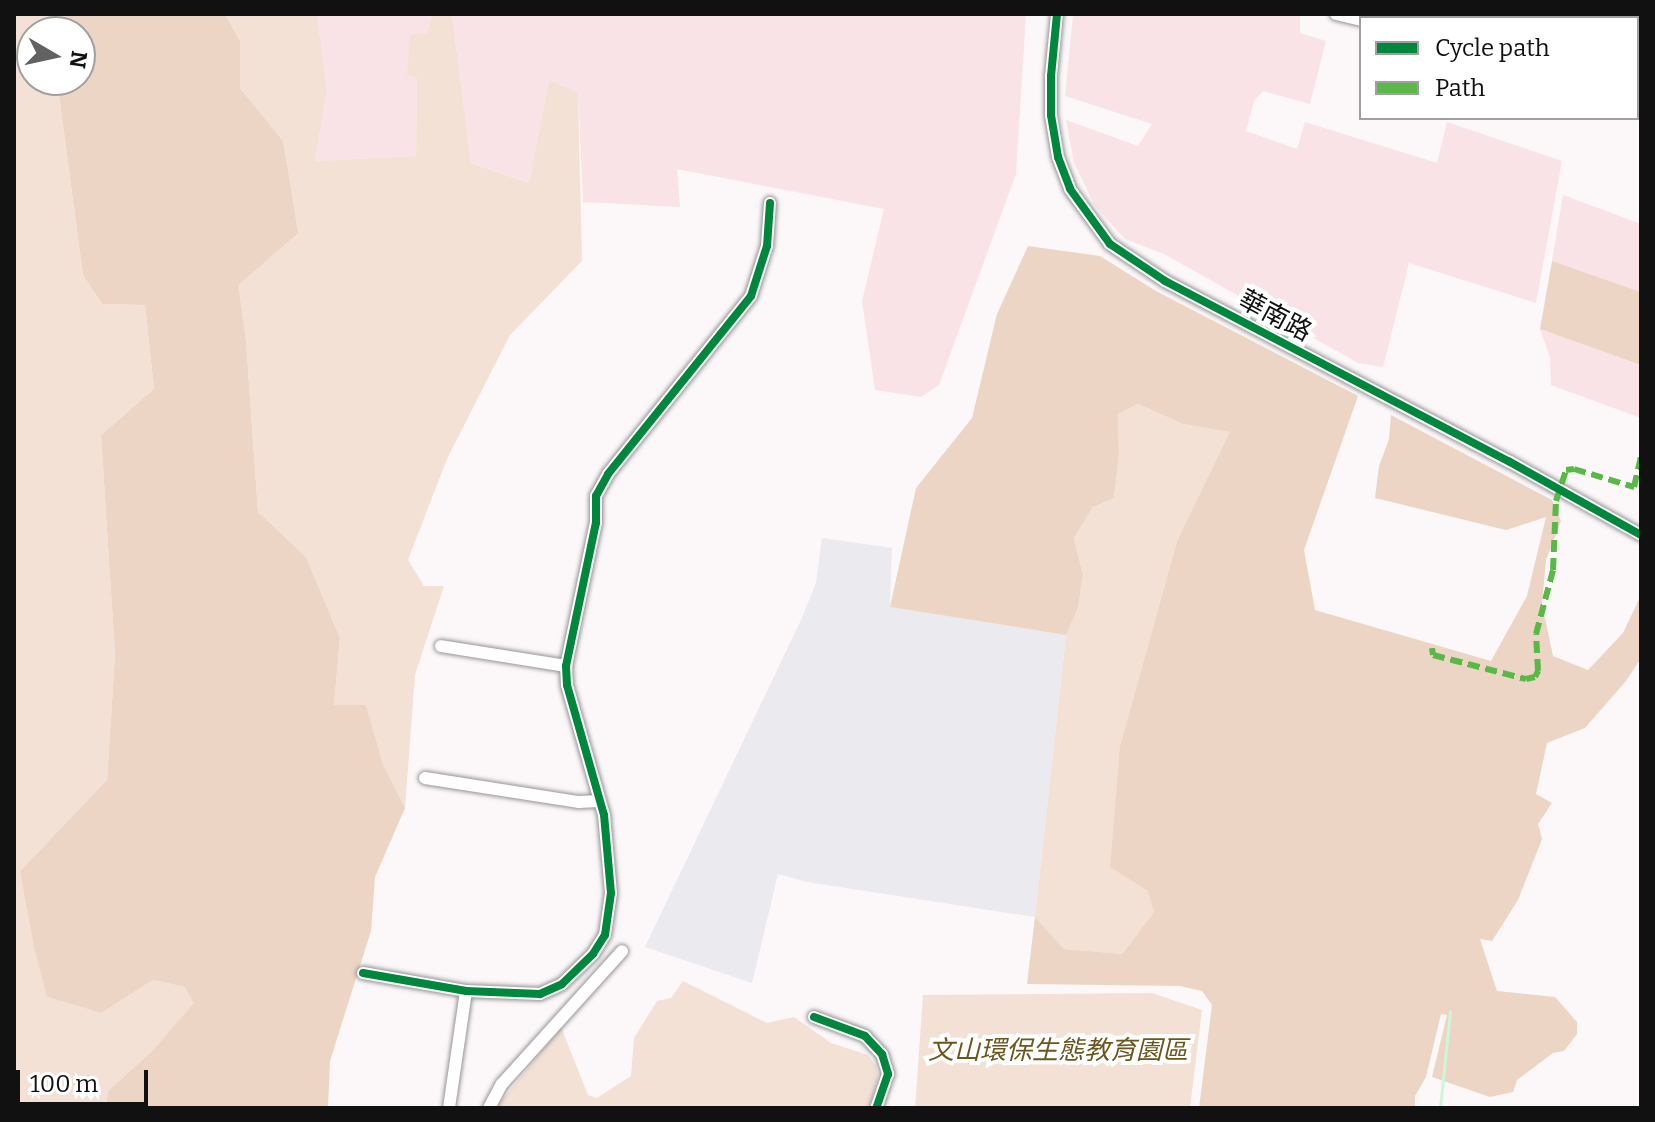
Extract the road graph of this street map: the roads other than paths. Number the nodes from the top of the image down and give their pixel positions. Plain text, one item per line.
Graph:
1 (1057, 14) edge
2 (1336, 14) edge
3 (1359, 20) edge
4 (770, 203) dead end
5 (1641, 535) edge
6 (441, 646) dead end
7 (566, 666) junction
8 (425, 778) dead end
9 (599, 801) junction
10 (622, 951) dead end
11 (363, 973) dead end
12 (466, 991) junction
13 (814, 1017) dead end
14 (449, 1108) edge
15 (489, 1108) edge
16 (876, 1108) edge

1 - 5 street, 華南路
2 - 3 street
4 - 7 street
6 - 7 street
7 - 9 street
8 - 9 street
9 - 12 street
10 - 15 street
11 - 12 street
12 - 14 street
13 - 16 street

